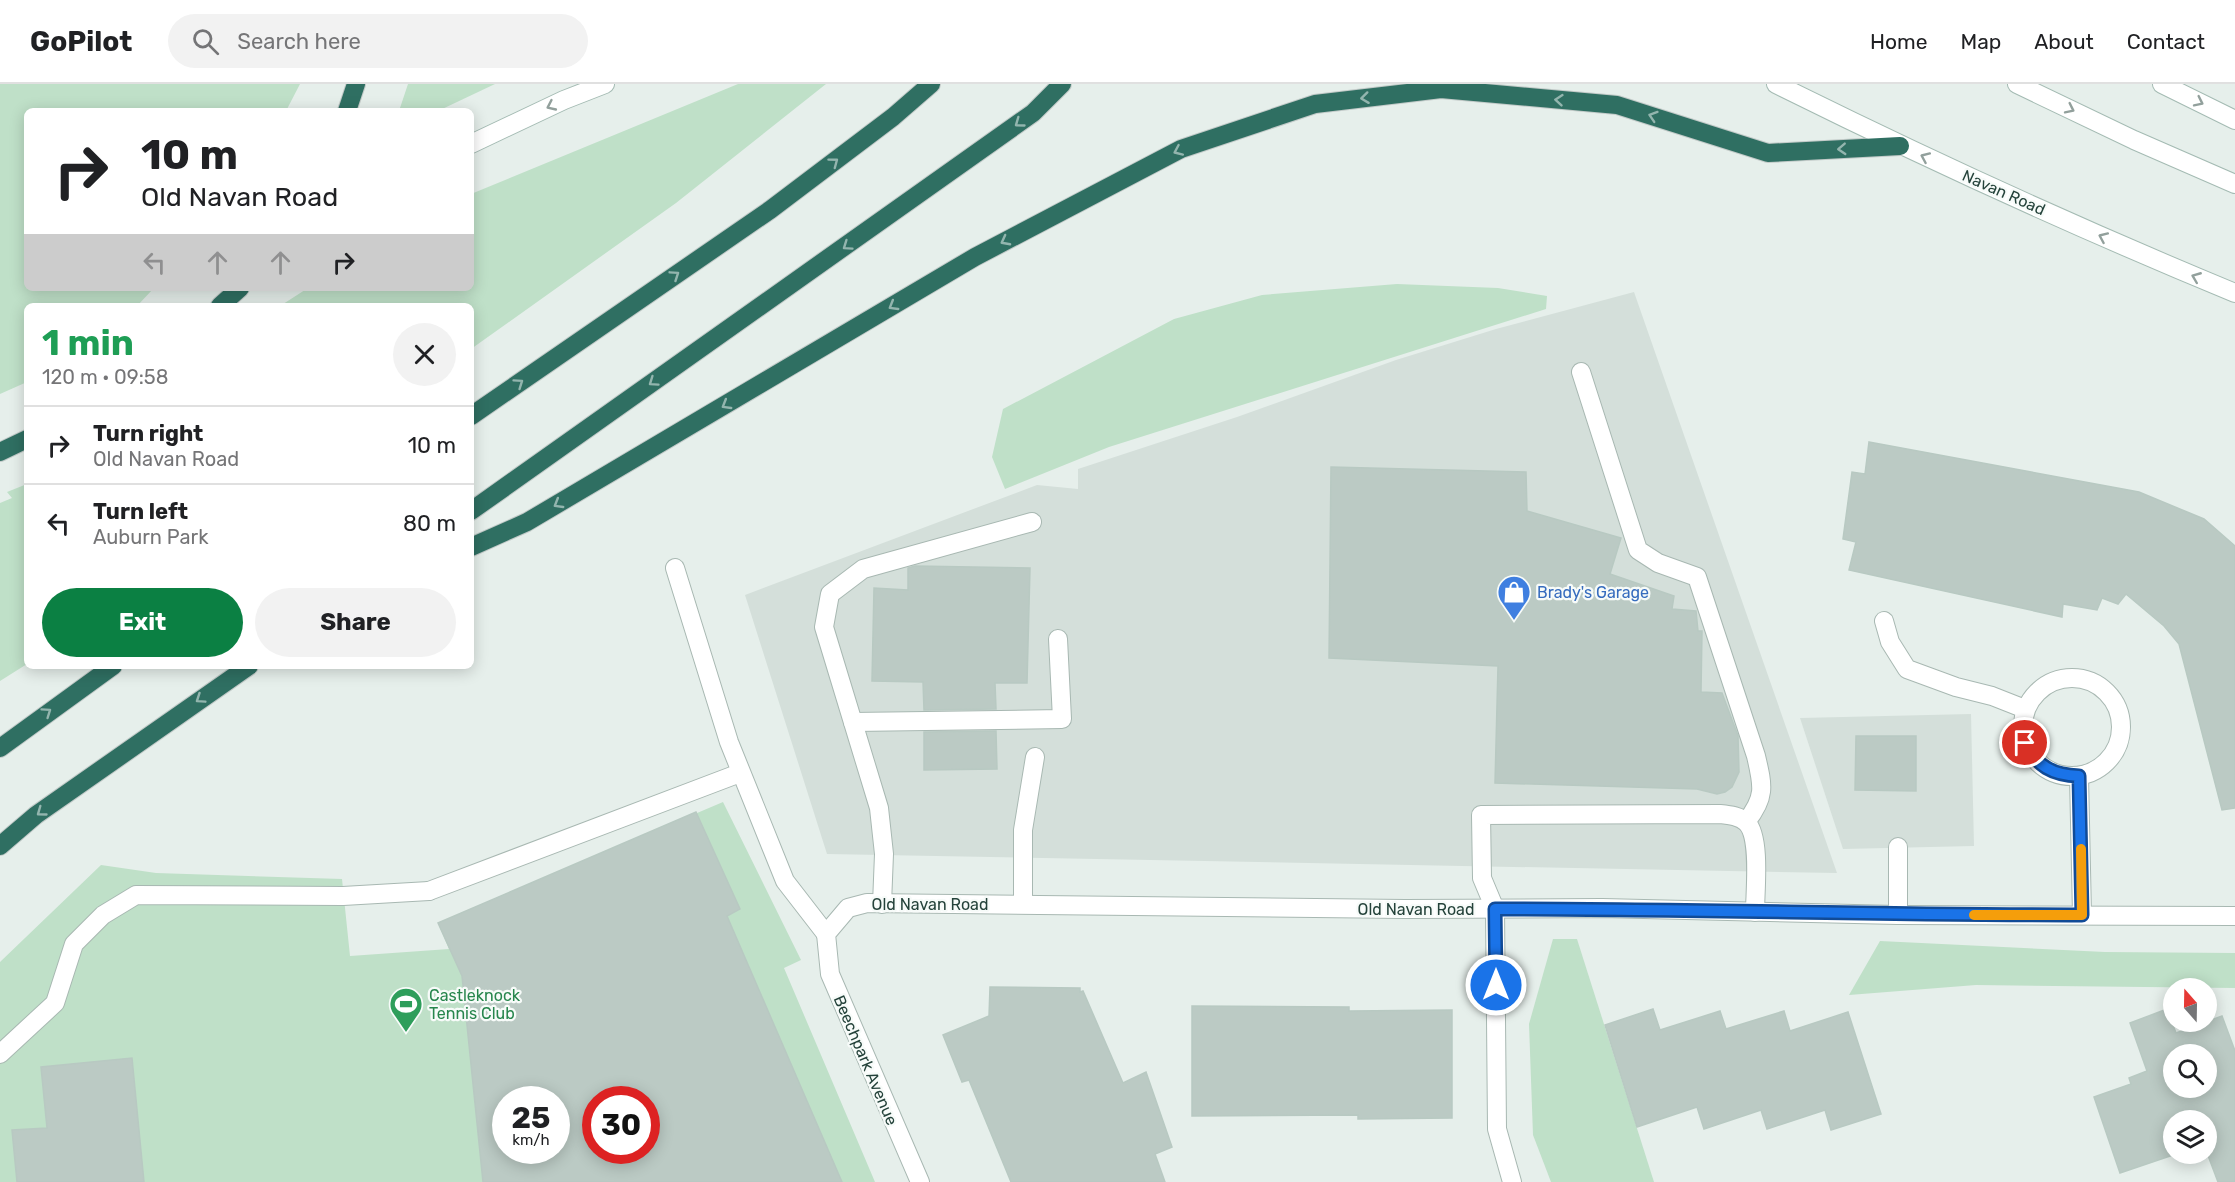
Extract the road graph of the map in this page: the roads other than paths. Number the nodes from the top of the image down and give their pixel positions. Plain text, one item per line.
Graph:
1 (356, 84) edge
2 (605, 84) edge
3 (931, 84) edge
4 (1062, 84) edge
5 (1776, 84) edge
6 (2017, 84) edge
7 (2162, 84) edge
8 (348, 108) edge
9 (2235, 120) edge
10 (474, 143) edge
11 (1900, 146) junction
12 (2235, 184) edge
13 (237, 291) edge
14 (2235, 293) edge
15 (223, 303) edge
16 (1581, 372) dead end
17 (474, 414) edge
18 (24, 440) edge
19 (0, 452) edge
20 (474, 509) edge
21 (1032, 522) dead end
22 (474, 547) edge
23 (675, 568) dead end
24 (1884, 621) dead end
25 (1058, 639) dead end
26 (109, 669) edge
27 (245, 669) edge
28 (2025, 709) junction
29 (853, 722) junction
30 (0, 748) edge
31 (1035, 757) dead end
32 (740, 773) junction
33 (2079, 776) junction
34 (1746, 822) junction
35 (0, 846) edge
36 (1898, 847) dead end
37 (882, 904) junction
38 (1023, 904) junction
39 (1495, 909) junction
40 (1755, 912) junction
41 (1898, 915) junction
42 (2082, 915) junction
43 (2235, 916) edge
44 (826, 934) junction
45 (0, 1054) edge
46 (920, 1182) edge
47 (1512, 1182) edge

1 - 8 highway
2 -> 10 street
17 -> 3 highway
4 -> 20 highway
5 - 11 street, Navan Road
6 -> 12 street
7 -> 9 street
14 -> 11 street, Navan Road
11 -> 22 highway
13 - 15 highway
16 - 34 street
18 - 19 highway
21 - 29 street
23 - 32 street
24 - 28 street
25 - 29 street
30 -> 26 highway
27 -> 35 highway
28 - 33 street
28 - 33 street
29 - 37 street
31 - 38 street
32 - 44 street
32 - 45 street
33 - 42 street
34 - 39 street
34 - 40 street
36 - 41 street
37 - 38 street, Old Navan Road
37 - 44 street, Old Navan Road
38 - 39 street, Old Navan Road
39 - 40 street, Old Navan Road
39 - 47 street
40 - 41 street, Old Navan Road
41 - 42 street, Old Navan Road
42 - 43 street, Old Navan Road
44 - 46 street, Beechpark Avenue

